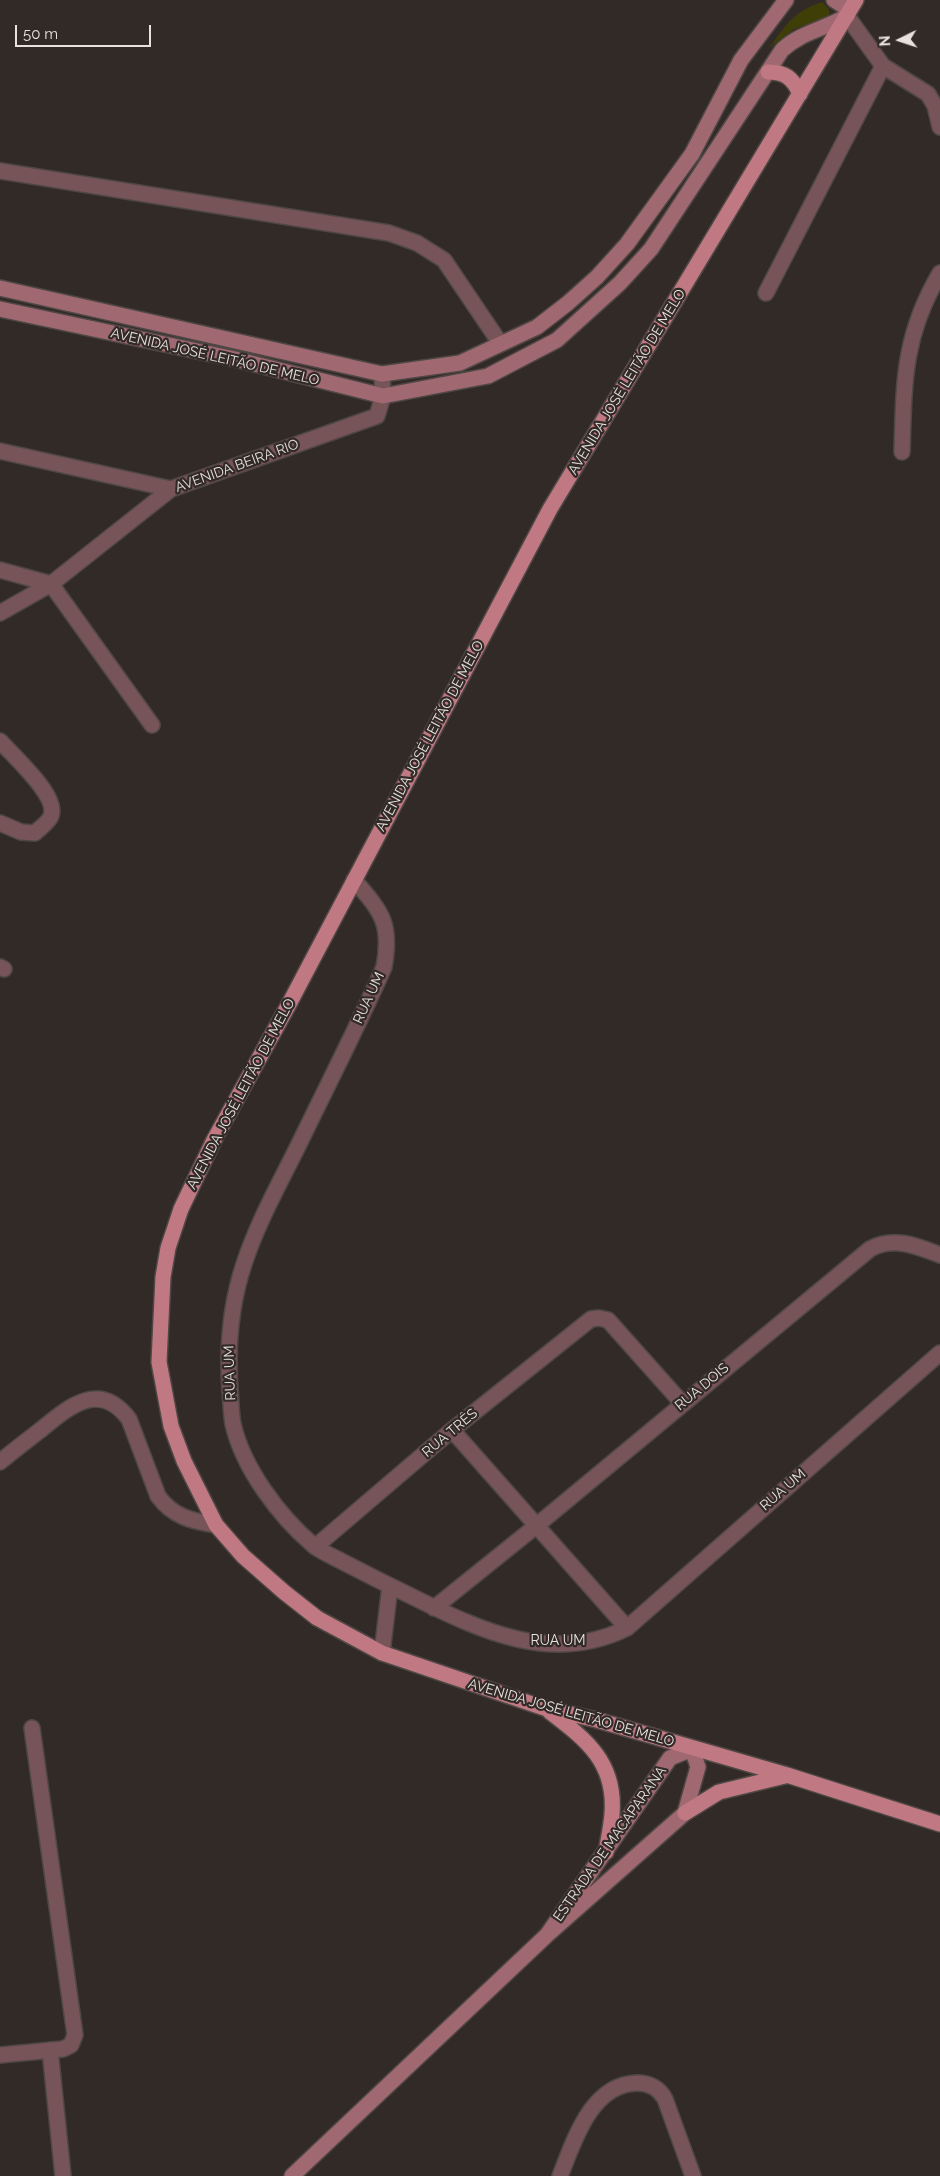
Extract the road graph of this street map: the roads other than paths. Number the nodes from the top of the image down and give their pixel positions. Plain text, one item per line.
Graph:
1 (786, 0) edge
2 (834, 0) edge
3 (856, 0) edge
4 (847, 16) junction
5 (883, 66) junction
6 (768, 72) junction
7 (800, 94) junction
8 (940, 127) edge
9 (0, 171) edge
10 (940, 273) edge
11 (0, 288) edge
12 (766, 293) dead end
13 (74, 305) junction
14 (0, 308) edge
15 (69, 324) junction
16 (500, 343) junction
17 (460, 363) junction
18 (382, 374) junction
19 (465, 382) junction
20 (383, 396) junction
21 (0, 451) edge
22 (902, 452) dead end
23 (171, 489) junction
24 (0, 570) edge
25 (51, 584) junction
26 (0, 613) edge
27 (152, 725) dead end
28 (0, 741) edge
29 (0, 823) edge
30 (354, 880) junction
31 (940, 1255) edge
32 (940, 1353) edge
33 (682, 1403) junction
34 (452, 1430) junction
35 (0, 1462) edge
36 (216, 1525) junction
37 (536, 1526) junction
38 (315, 1547) junction
39 (390, 1586) junction
40 (434, 1608) junction
41 (627, 1628) junction
42 (382, 1653) junction
43 (544, 1708) junction
44 (32, 1728) dead end
45 (692, 1748) junction
46 (787, 1775) junction
47 (685, 1813) junction
48 (940, 1824) edge
49 (606, 1852) junction
50 (547, 1935) junction
51 (57, 2050) junction
52 (0, 2055) edge
53 (63, 2176) edge
54 (292, 2176) edge
55 (560, 2176) edge
56 (692, 2176) edge

1 - 16 street, AVENIDA JOSÉ LEITÃO DE MELO
2 - 4 street
3 - 4 main road, AVENIDA JOSÉ LEITÃO DE MELO
4 - 5 street
4 - 6 street, AVENIDA JOSÉ LEITÃO DE MELO
4 - 7 main road, AVENIDA JOSÉ LEITÃO DE MELO
5 - 8 street
5 - 12 street
6 - 7 main road
6 - 19 street, AVENIDA JOSÉ LEITÃO DE MELO
7 - 30 main road, AVENIDA JOSÉ LEITÃO DE MELO
9 - 16 street
10 - 22 street
11 - 13 street, AVENIDA JOSÉ LEITÃO DE MELO
13 - 15 street
13 - 18 street, AVENIDA JOSÉ LEITÃO DE MELO
14 - 15 street, AVENIDA JOSÉ LEITÃO DE MELO
15 - 20 street, AVENIDA JOSÉ LEITÃO DE MELO
16 - 17 street, AVENIDA JOSÉ LEITÃO DE MELO
17 - 18 street, AVENIDA JOSÉ LEITÃO DE MELO
17 - 19 street
18 - 20 street, AVENIDA BEIRA RIO
19 - 20 street, AVENIDA JOSÉ LEITÃO DE MELO
20 - 23 street, AVENIDA BEIRA RIO
21 - 23 street
23 - 25 street, AVENIDA BEIRA RIO
24 - 25 street
25 - 26 street, AVENIDA BEIRA RIO
25 - 27 street
28 - 29 street
30 - 36 main road, AVENIDA JOSÉ LEITÃO DE MELO
30 - 38 street, RUA UM
31 - 33 street, RUA DOIS
32 - 41 street, RUA UM
33 - 34 street, RUA TRÊS
33 - 37 street, RUA DOIS
34 - 37 street
34 - 38 street, RUA TRÊS
35 - 36 street
36 - 42 main road, AVENIDA JOSÉ LEITÃO DE MELO
37 - 40 street, RUA DOIS
37 - 41 street
38 - 39 street, RUA UM
39 - 40 street, RUA UM
39 - 42 street
40 - 41 street, RUA UM
42 - 43 main road, AVENIDA JOSÉ LEITÃO DE MELO
43 - 45 main road, AVENIDA JOSÉ LEITÃO DE MELO
43 - 49 main road
44 - 51 street
45 - 46 main road, AVENIDA JOSÉ LEITÃO DE MELO
45 - 47 street
45 - 49 street, ESTRADA DE MACAPARANA
46 - 47 main road
46 - 48 main road, AVENIDA JOSÉ LEITÃO DE MELO
47 - 50 street, ESTRADA DE MACAPARANA
49 - 50 street, ESTRADA DE MACAPARANA
50 - 54 street, ESTRADA DE MACAPARANA
51 - 52 street
51 - 53 street
55 - 56 street

